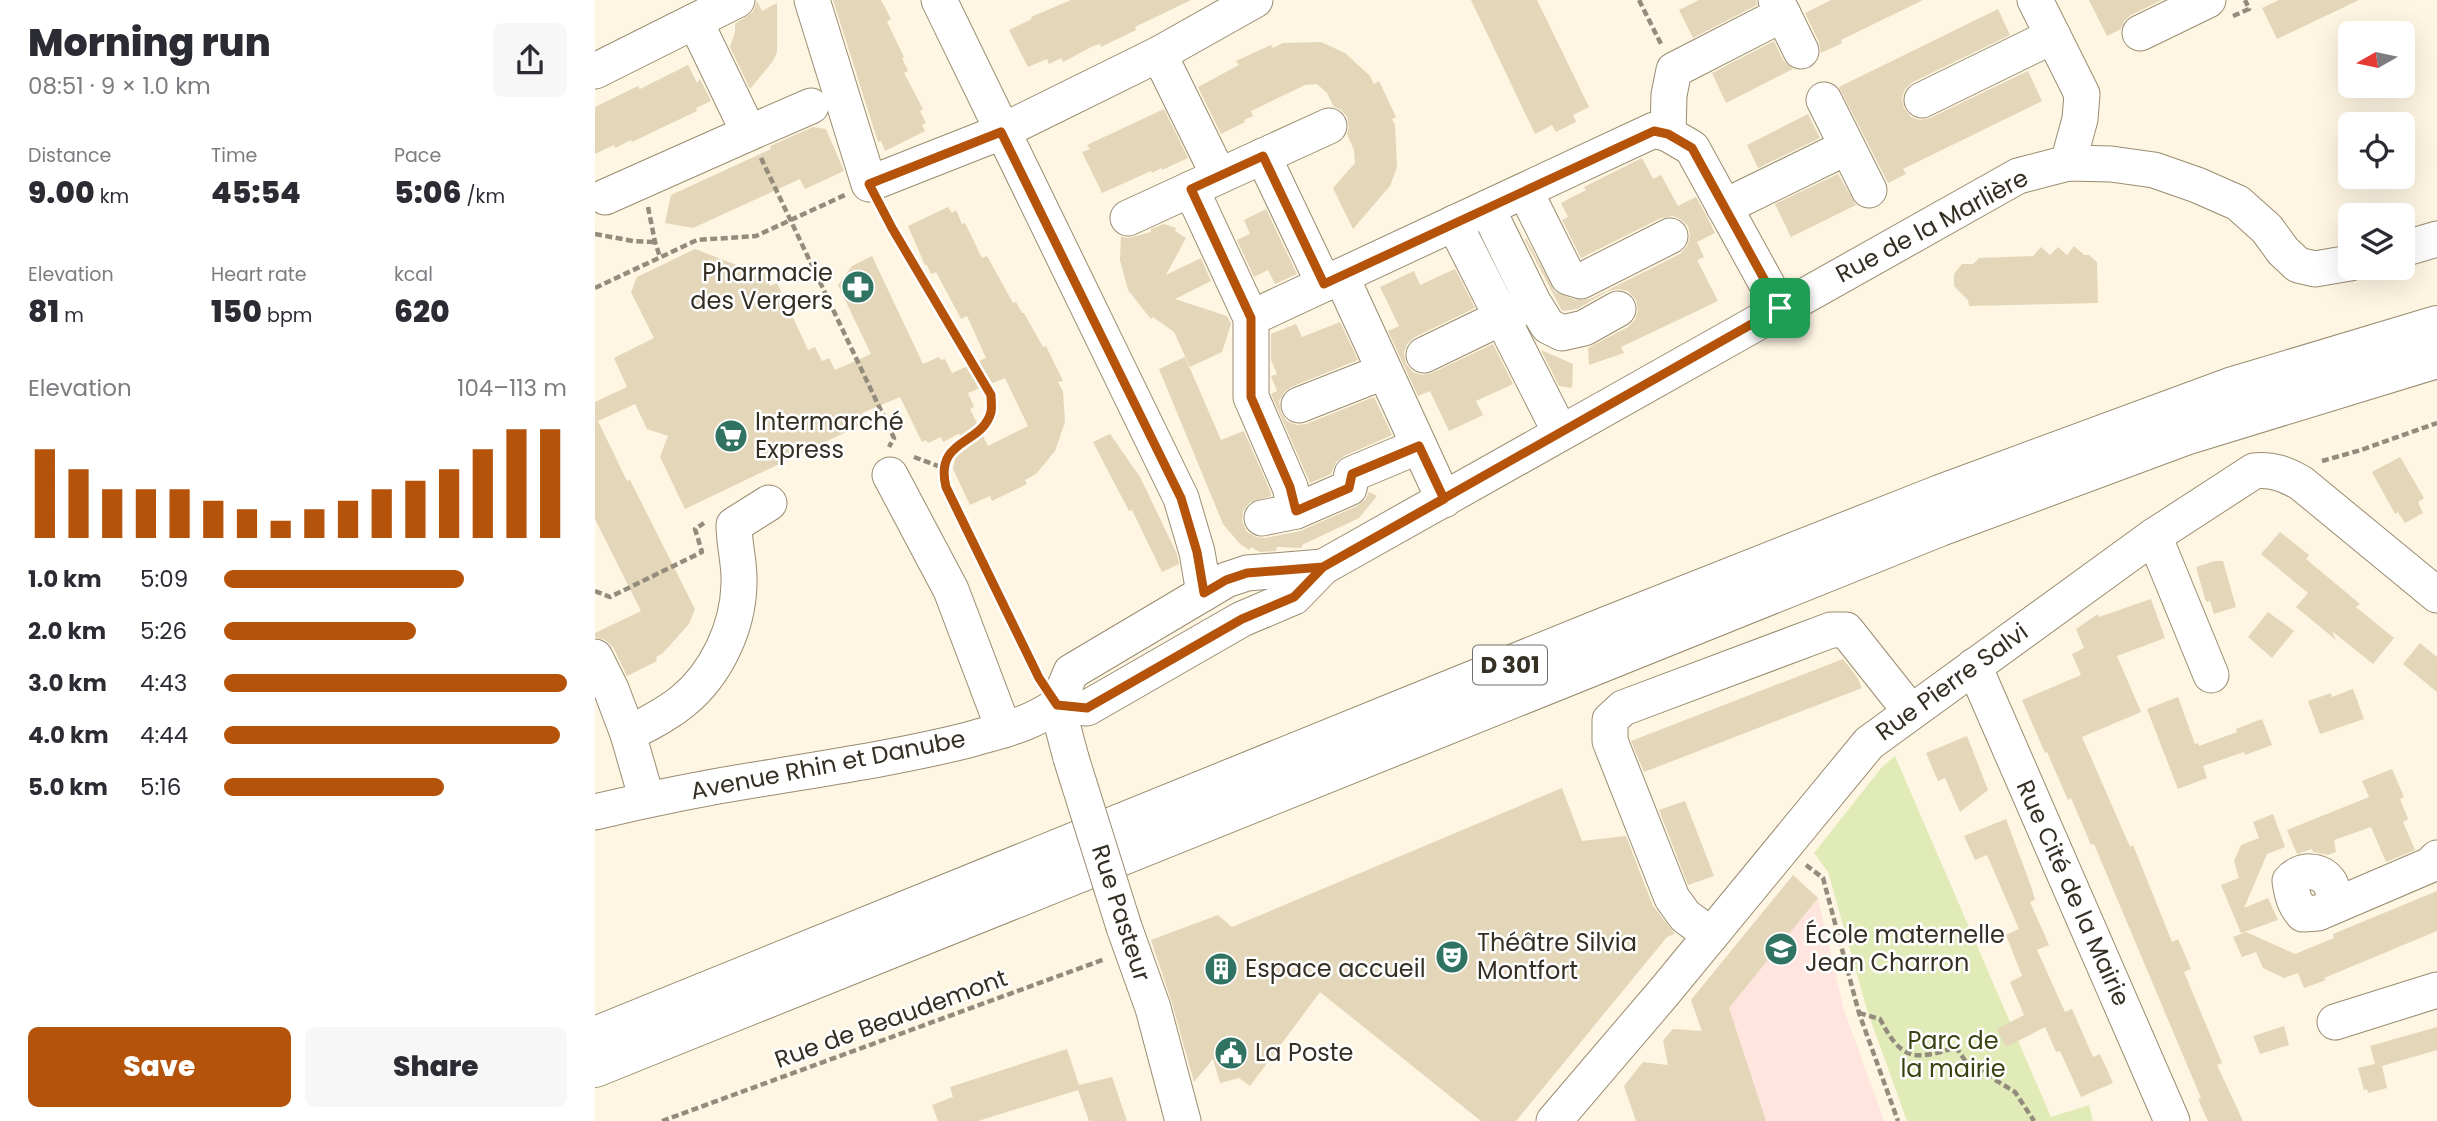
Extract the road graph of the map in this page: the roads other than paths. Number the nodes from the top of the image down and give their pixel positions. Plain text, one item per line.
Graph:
1 (737, 0) edge
2 (812, 0) edge
3 (939, 0) edge
4 (1255, 0) edge
5 (2035, 0) edge
6 (1779, 7) edge
7 (2224, 7) edge
8 (695, 20) junction
9 (2140, 33) dead end
10 (2053, 36) junction
11 (1801, 51) dead end
12 (1159, 54) junction
13 (595, 71) edge
14 (1824, 100) dead end
15 (1922, 100) dead end
16 (811, 106) dead end
17 (1329, 126) dead end
18 (1001, 132) junction
19 (1661, 132) junction
20 (749, 133) junction
21 (1847, 147) junction
22 (1263, 156) junction
23 (2067, 163) junction
24 (1205, 182) junction
25 (1869, 190) dead end
26 (1525, 191) junction
27 (605, 197) dead end
28 (1724, 207) junction
29 (1487, 208) junction
30 (1128, 218) dead end
31 (1454, 223) junction
32 (1670, 236) dead end
33 (2437, 239) edge
34 (2415, 245) edge
35 (2338, 265) edge
36 (1332, 280) junction
37 (1533, 302) junction
38 (1780, 308) junction
39 (1618, 309) dead end
40 (1251, 318) junction
41 (1502, 318) junction
42 (2437, 325) edge
43 (1424, 355) dead end
44 (2437, 359) edge
45 (1383, 372) junction
46 (1299, 405) dead end
47 (1560, 432) junction
48 (1419, 446) junction
49 (886, 467) road end
50 (1181, 498) junction
51 (1444, 499) junction
52 (769, 503) dead end
53 (1296, 511) junction
54 (1262, 518) dead end
55 (2154, 536) junction
56 (1323, 567) junction
57 (1247, 573) junction
58 (1204, 593) junction
59 (2437, 595) edge
60 (1242, 619) junction
61 (595, 657) edge
62 (1973, 666) junction
63 (2211, 675) dead end
64 (1057, 705) junction
65 (1911, 712) junction
66 (635, 730) junction
67 (1004, 730) junction
68 (647, 800) junction
69 (595, 812) edge
70 (2437, 858) edge
71 (2337, 905) dead end
72 (1711, 935) junction
73 (2437, 990) edge
74 (2335, 1023) dead end
75 (595, 1036) edge
76 (595, 1068) edge
77 (1183, 1121) edge
78 (1554, 1121) edge
79 (2172, 1121) edge

1 - 8 street
2 - 18 street
3 - 18 street
4 - 12 street
5 - 10 street
6 - 11 street
6 - 19 street
7 - 9 street
8 - 13 street
8 - 20 street
10 - 15 street
10 - 23 street
12 - 18 street
12 - 24 street
14 - 21 street
16 - 20 street
17 - 22 street
18 - 50 street
19 - 26 street
19 - 28 street
20 - 27 street
21 - 25 street
21 - 28 street
22 - 24 street
22 - 36 street
23 - 35 street, Rue de la Marlière
23 - 38 street, Rue de la Marlière
24 - 30 street
24 - 40 street
26 - 29 street
26 - 32 street
28 - 38 street
29 - 31 street
29 - 37 street
31 - 36 street
31 - 41 street
33 - 34 street
36 - 40 street
36 - 45 street
37 - 39 street
37 - 41 street
38 - 47 street, Rue de la Marlière
40 - 53 street
41 - 43 street
41 - 47 street
42 - 75 highway, D 301
44 - 76 highway, D 301
45 - 46 street
45 - 48 street
47 - 51 street, Rue de la Marlière
48 - 51 street
48 - 53 street
49 - 67 street
50 - 57 street
50 - 58 street
51 - 56 street, Rue de la Marlière
52 - 66 street
53 - 54 street
55 - 59 street, Rue Pierre Salvi
55 - 62 street, Rue Pierre Salvi
55 - 63 street
56 - 57 street, Rue de la Marlière
56 - 60 street, Rue de la Marlière
57 - 58 street, Rue de la Marlière
57 - 60 street
58 - 60 street
58 - 64 street, Rue de la Marlière
60 - 64 street, Rue de la Marlière
61 - 66 street
62 - 65 street, Rue Pierre Salvi
62 - 79 street, Rue Cité de la Mairie
64 - 67 street, Avenue Rhin et Danube
64 - 77 street, Rue Pasteur, bridge
65 - 72 street, Rue Pierre Salvi
65 - 72 street
66 - 68 street
67 - 68 street, Avenue Rhin et Danube
68 - 69 street, Avenue Rhin et Danube
70 - 71 street
72 - 78 street, Rue Pierre Salvi
73 - 74 street

